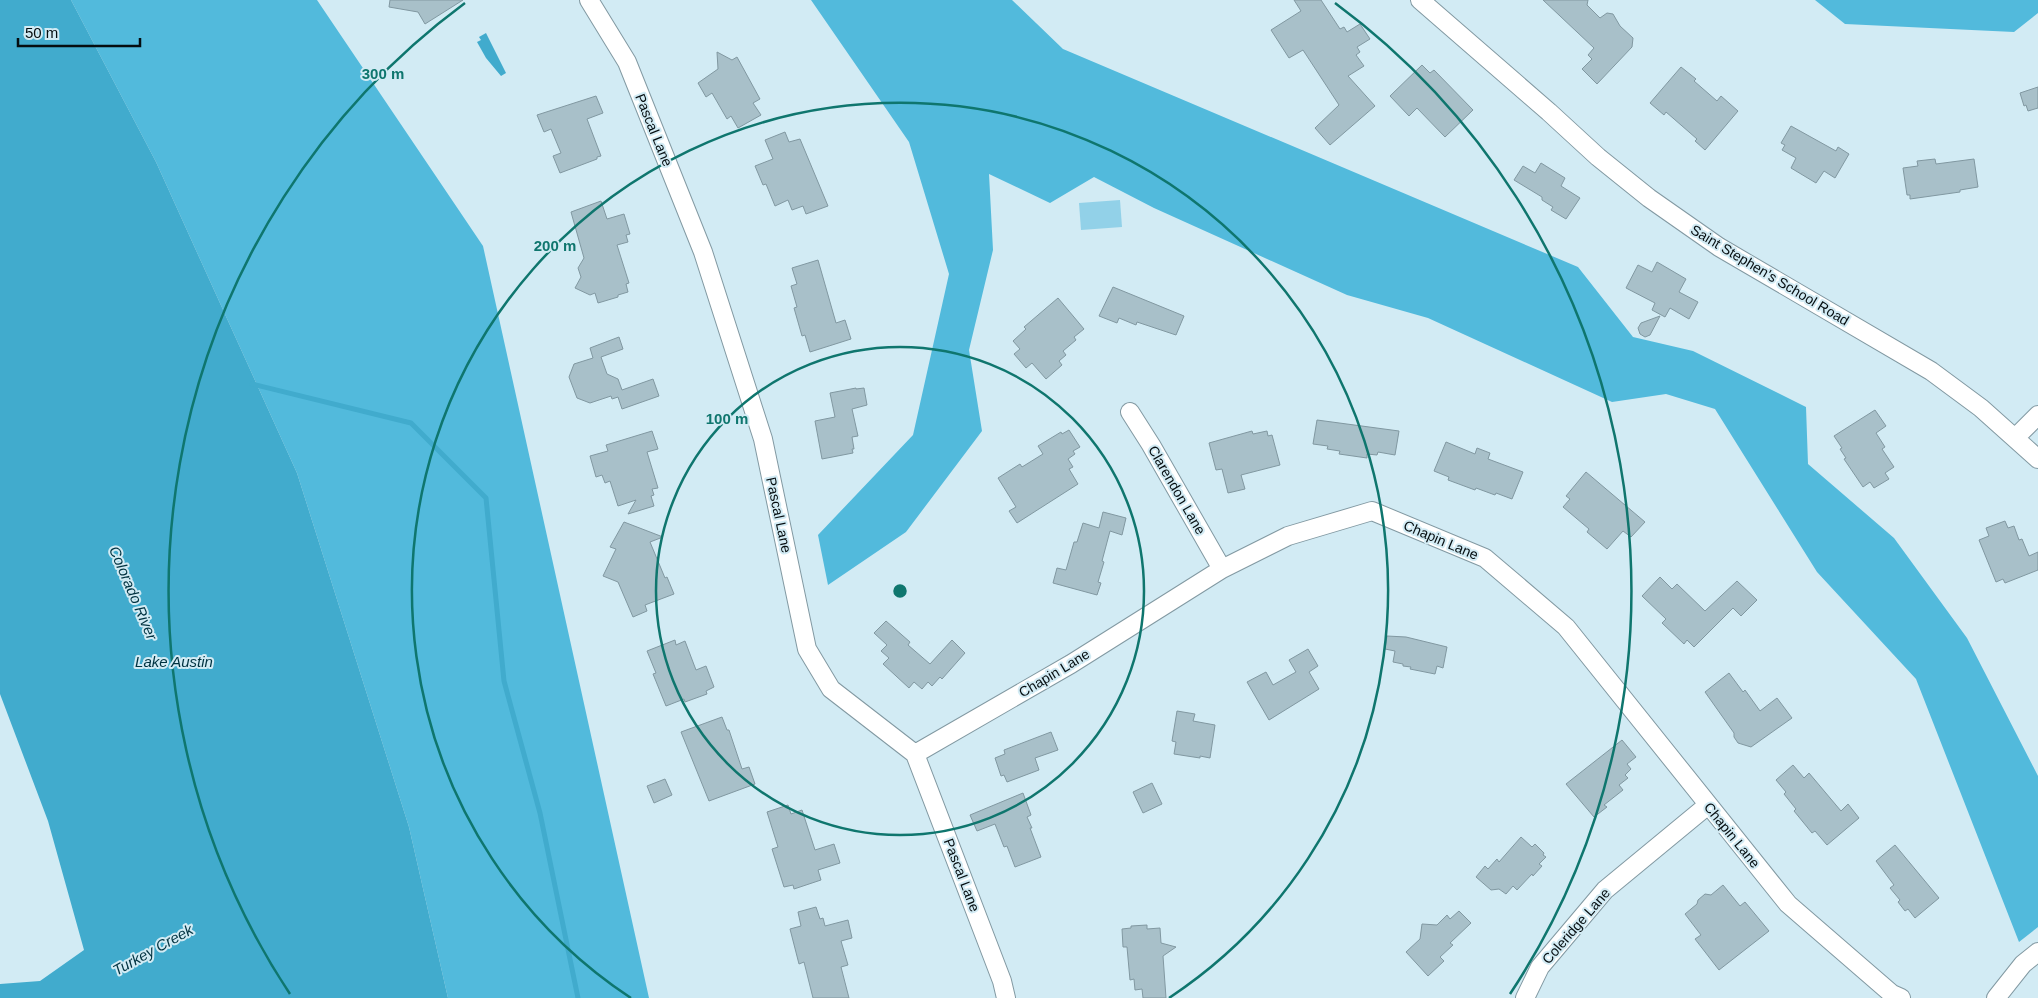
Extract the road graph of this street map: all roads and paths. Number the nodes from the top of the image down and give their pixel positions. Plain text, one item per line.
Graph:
1 (590, 0) edge
2 (1420, 0) edge
3 (1130, 412) dead end
4 (2038, 415) edge
5 (2015, 438) junction
6 (2038, 459) edge
7 (1222, 569) junction
8 (915, 754) junction
9 (1708, 805) junction
10 (2038, 952) edge
11 (1006, 998) edge
12 (1524, 998) edge
13 (1901, 998) edge
14 (1996, 998) edge

1 - 8 street, Pascal Lane
2 - 5 street, Saint Stephen's School Road
3 - 7 street, Clarendon Lane
4 - 5 street
5 - 6 street, Saint Stephen's School Road
7 - 8 street, Chapin Lane
7 - 9 street, Chapin Lane
8 - 11 street, Pascal Lane
9 - 12 street, Coleridge Lane
9 - 13 street, Chapin Lane
10 - 14 street

